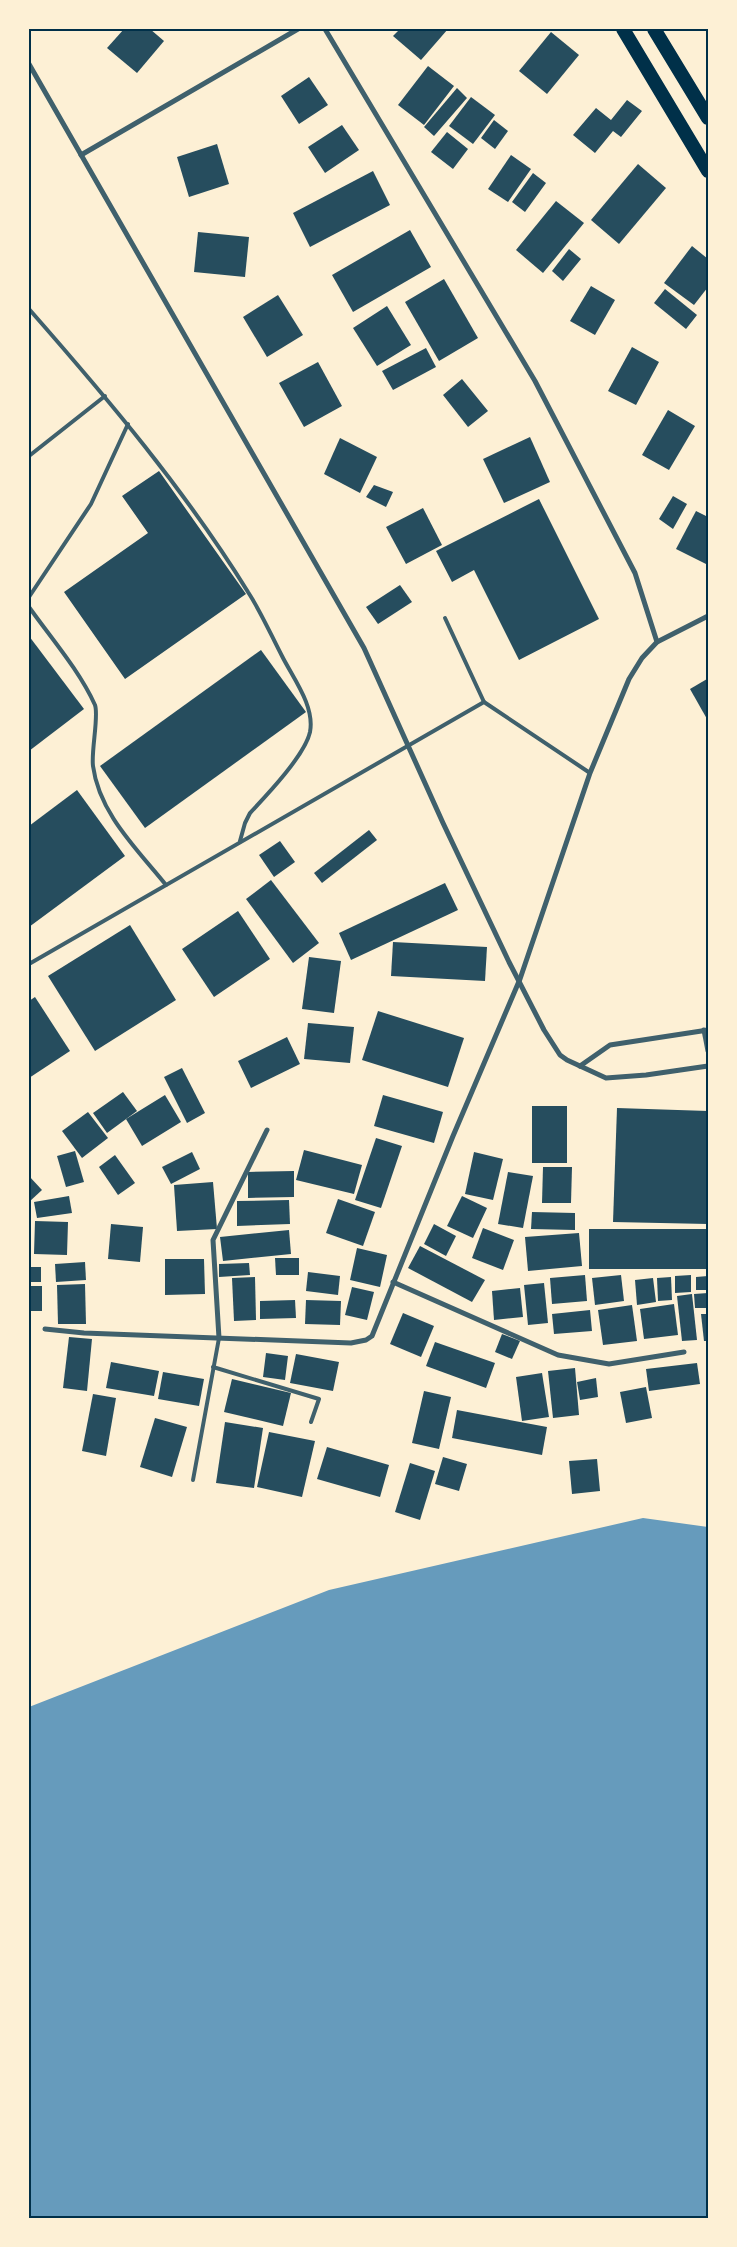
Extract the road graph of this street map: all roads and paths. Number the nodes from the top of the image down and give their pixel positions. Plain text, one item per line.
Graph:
1 (298, 29) edge
2 (325, 29) edge
3 (623, 29) edge
4 (654, 29) edge
5 (29, 64) edge
6 (708, 118) edge
7 (81, 155) junction
8 (708, 171) edge
9 (29, 309) edge
10 (106, 396) junction
11 (128, 424) junction
12 (29, 456) edge
13 (29, 597) edge
14 (29, 607) edge
15 (708, 616) edge
16 (445, 618) dead end
17 (657, 642) junction
18 (484, 702) junction
19 (407, 745) junction
20 (590, 773) junction
21 (240, 842) junction
22 (166, 885) junction
23 (29, 964) edge
24 (520, 979) junction
25 (706, 1030) edge
26 (708, 1051) edge
27 (580, 1066) junction
28 (708, 1066) edge
29 (267, 1130) dead end
30 (393, 1282) junction
31 (45, 1329) dead end
32 (218, 1338) junction
33 (684, 1352) dead end
34 (213, 1367) junction
35 (312, 1422) dead end
36 (193, 1480) dead end

1 - 7 street
2 - 17 street
3 - 8 highway
4 - 6 highway
5 - 7 street
7 - 19 street
9 - 10 lane
10 - 11 lane
10 - 12 lane
11 - 13 lane
11 - 21 lane
14 - 22 lane
15 - 17 street
16 - 18 lane
17 - 20 street
18 - 19 lane
18 - 20 lane
19 - 21 lane
19 - 24 street
20 - 24 street
21 - 22 lane
22 - 23 lane
24 - 27 street
24 - 30 street
25 - 26 street
25 - 27 street
27 - 28 street
29 - 32 street
30 - 32 street
30 - 33 street
31 - 32 street
32 - 34 lane
34 - 35 lane
34 - 36 lane

